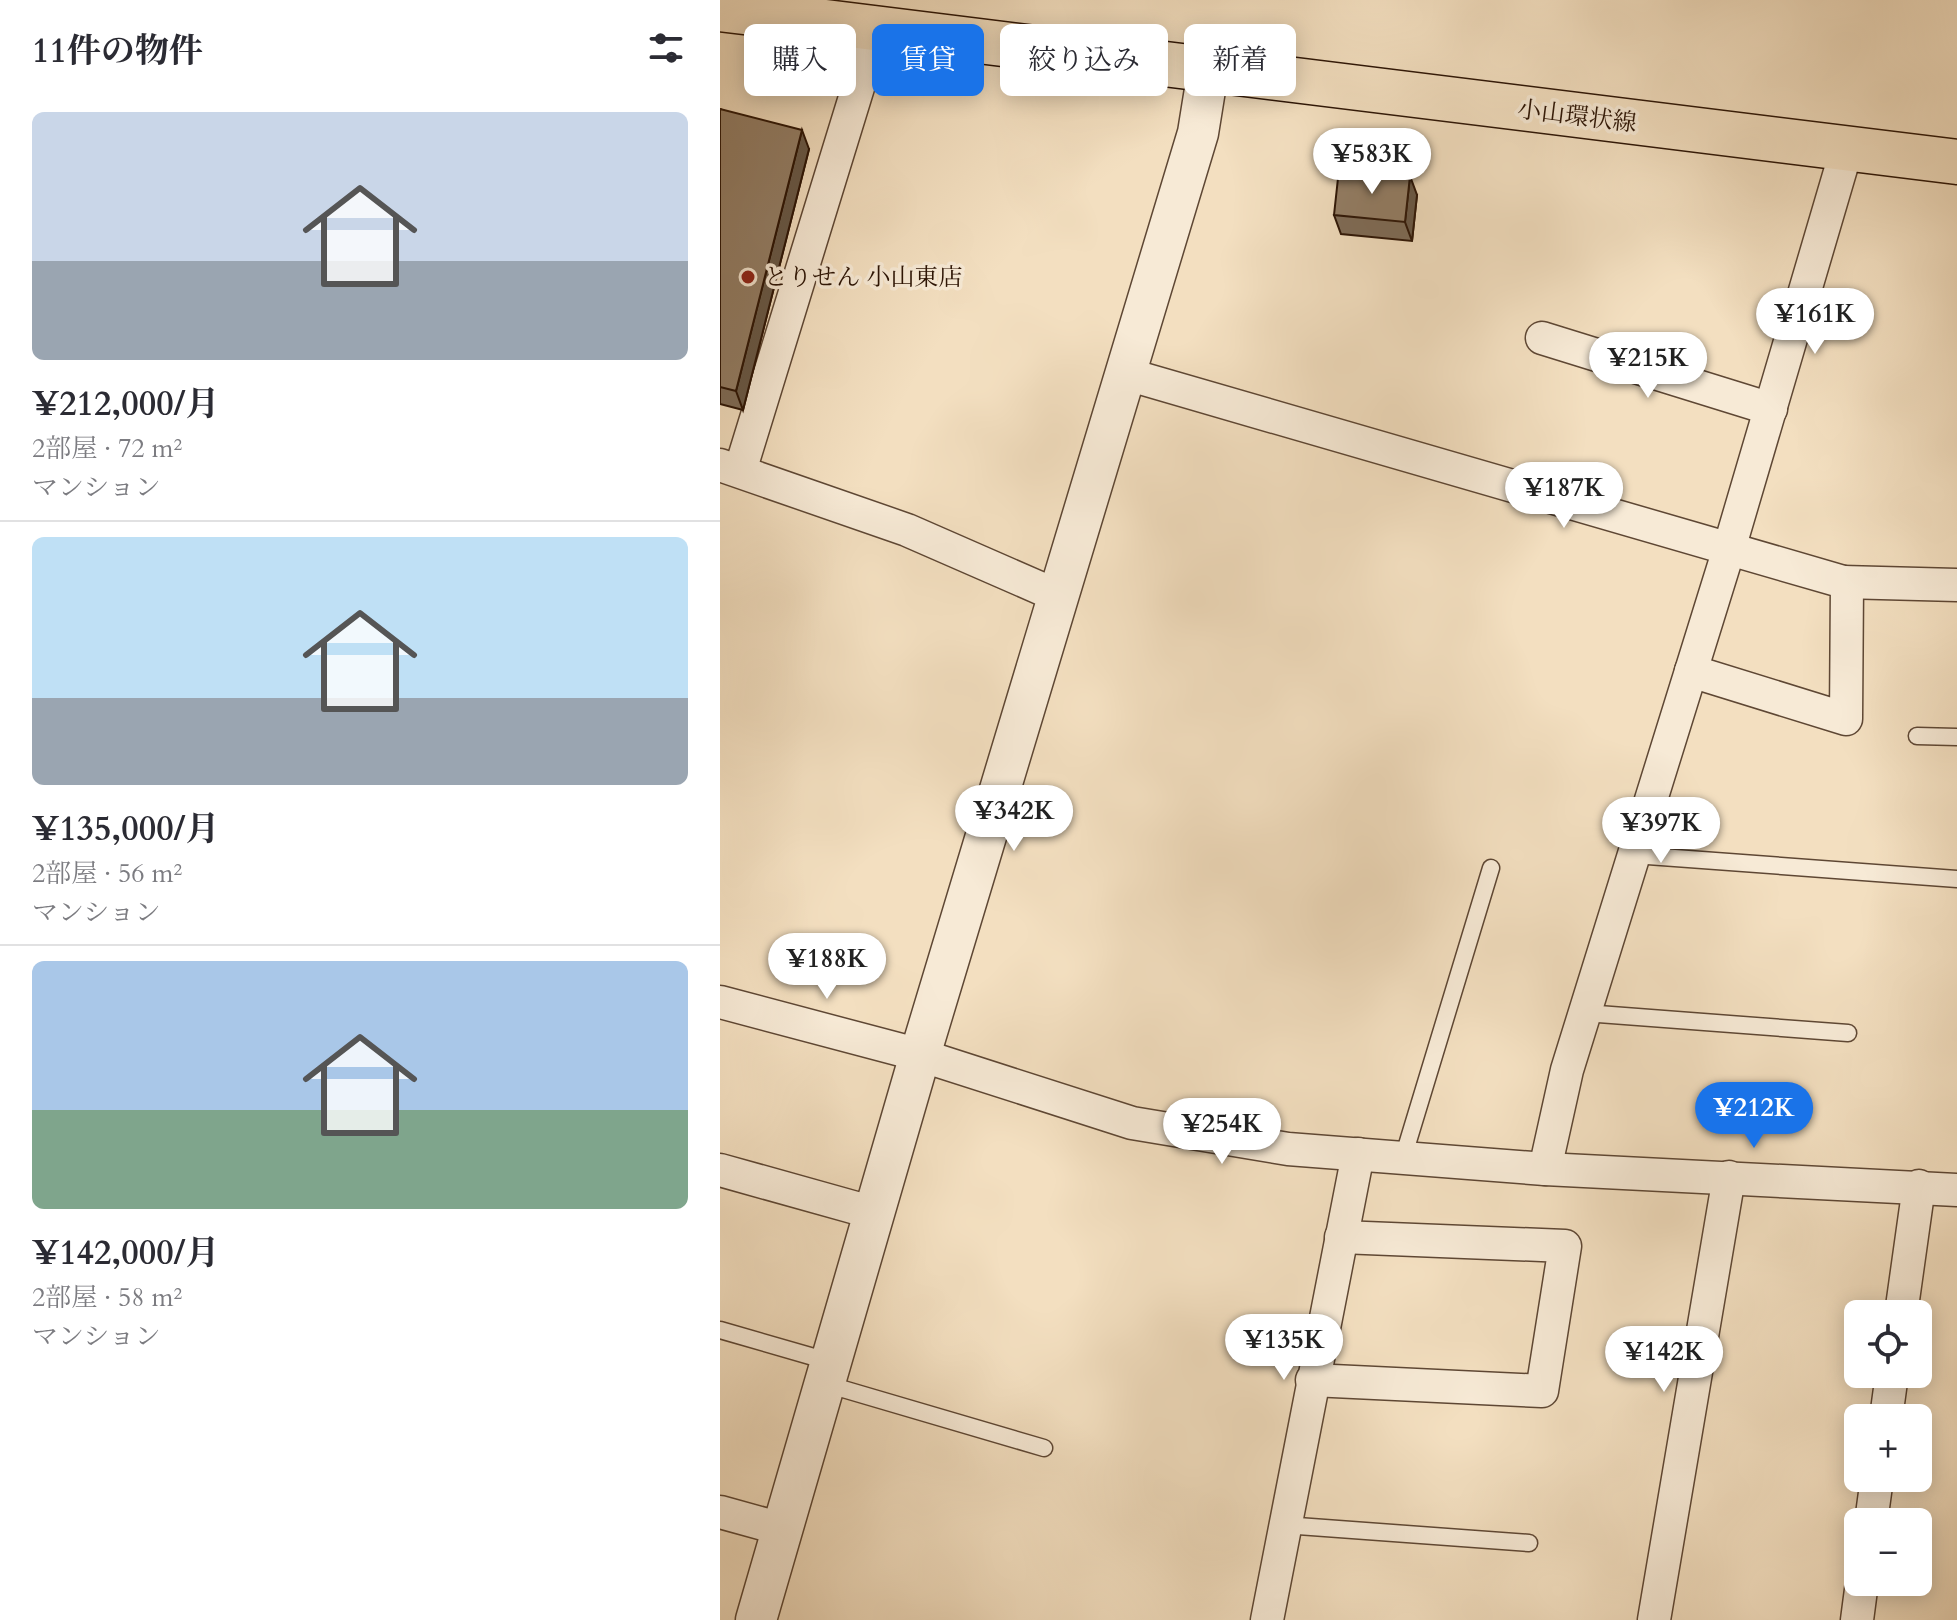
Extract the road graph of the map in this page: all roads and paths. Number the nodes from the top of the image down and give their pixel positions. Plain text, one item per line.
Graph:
1 (720, 9) edge
2 (872, 28) edge
3 (872, 41) edge
4 (984, 43) edge
5 (1184, 68) edge
6 (1296, 82) edge
7 (1204, 96) edge
8 (1847, 148) junction
9 (1957, 162) edge
10 (1542, 338) dead end
11 (1123, 373) junction
12 (1771, 409) junction
13 (730, 468) edge
14 (1729, 549) junction
15 (1843, 582) junction
16 (1957, 585) edge
17 (1058, 596) junction
18 (1691, 671) junction
19 (1917, 736) dead end
20 (1957, 737) edge
21 (1634, 855) junction
22 (1491, 868) dead end
23 (1957, 879) edge
24 (720, 1002) edge
25 (1585, 1013) junction
26 (1848, 1033) dead end
27 (920, 1055) junction
28 (1358, 1154) junction
29 (1403, 1158) junction
30 (1545, 1169) junction
31 (720, 1170) edge
32 (1729, 1177) junction
33 (1919, 1186) junction
34 (1957, 1190) edge
35 (874, 1213) junction
36 (1341, 1237) junction
37 (1903, 1300) edge
38 (720, 1330) edge
39 (828, 1373) junction
40 (1312, 1380) junction
41 (1044, 1448) dead end
42 (720, 1512) edge
43 (1284, 1525) junction
44 (782, 1529) junction
45 (1529, 1543) dead end
46 (1860, 1596) edge
47 (756, 1620) edge
48 (1267, 1620) edge
49 (1654, 1620) edge
50 (1857, 1620) edge

1 - 2 main road, 小山環状線
3 - 13 street
4 - 5 main road, 小山環状線
6 - 8 main road, 小山環状線
7 - 11 street
8 - 9 main road, 小山環状線
8 - 12 street
10 - 12 street
11 - 14 street
11 - 17 street
12 - 14 street
13 - 17 street
14 - 15 street
14 - 18 street
15 - 16 street
15 - 18 street
17 - 27 street
18 - 21 street
19 - 20 lane
21 - 23 lane
21 - 25 street
22 - 29 lane
24 - 27 street
25 - 26 lane
25 - 30 street
27 - 28 street
27 - 35 street
28 - 29 street
28 - 36 street
29 - 30 street
30 - 32 street
31 - 35 street
32 - 33 street
32 - 49 street
33 - 34 street
33 - 37 street
35 - 39 street
36 - 40 street
36 - 40 street
38 - 39 lane
39 - 41 lane
39 - 44 street
40 - 43 street
42 - 44 street
43 - 45 lane
43 - 48 street
44 - 47 street
46 - 50 street

